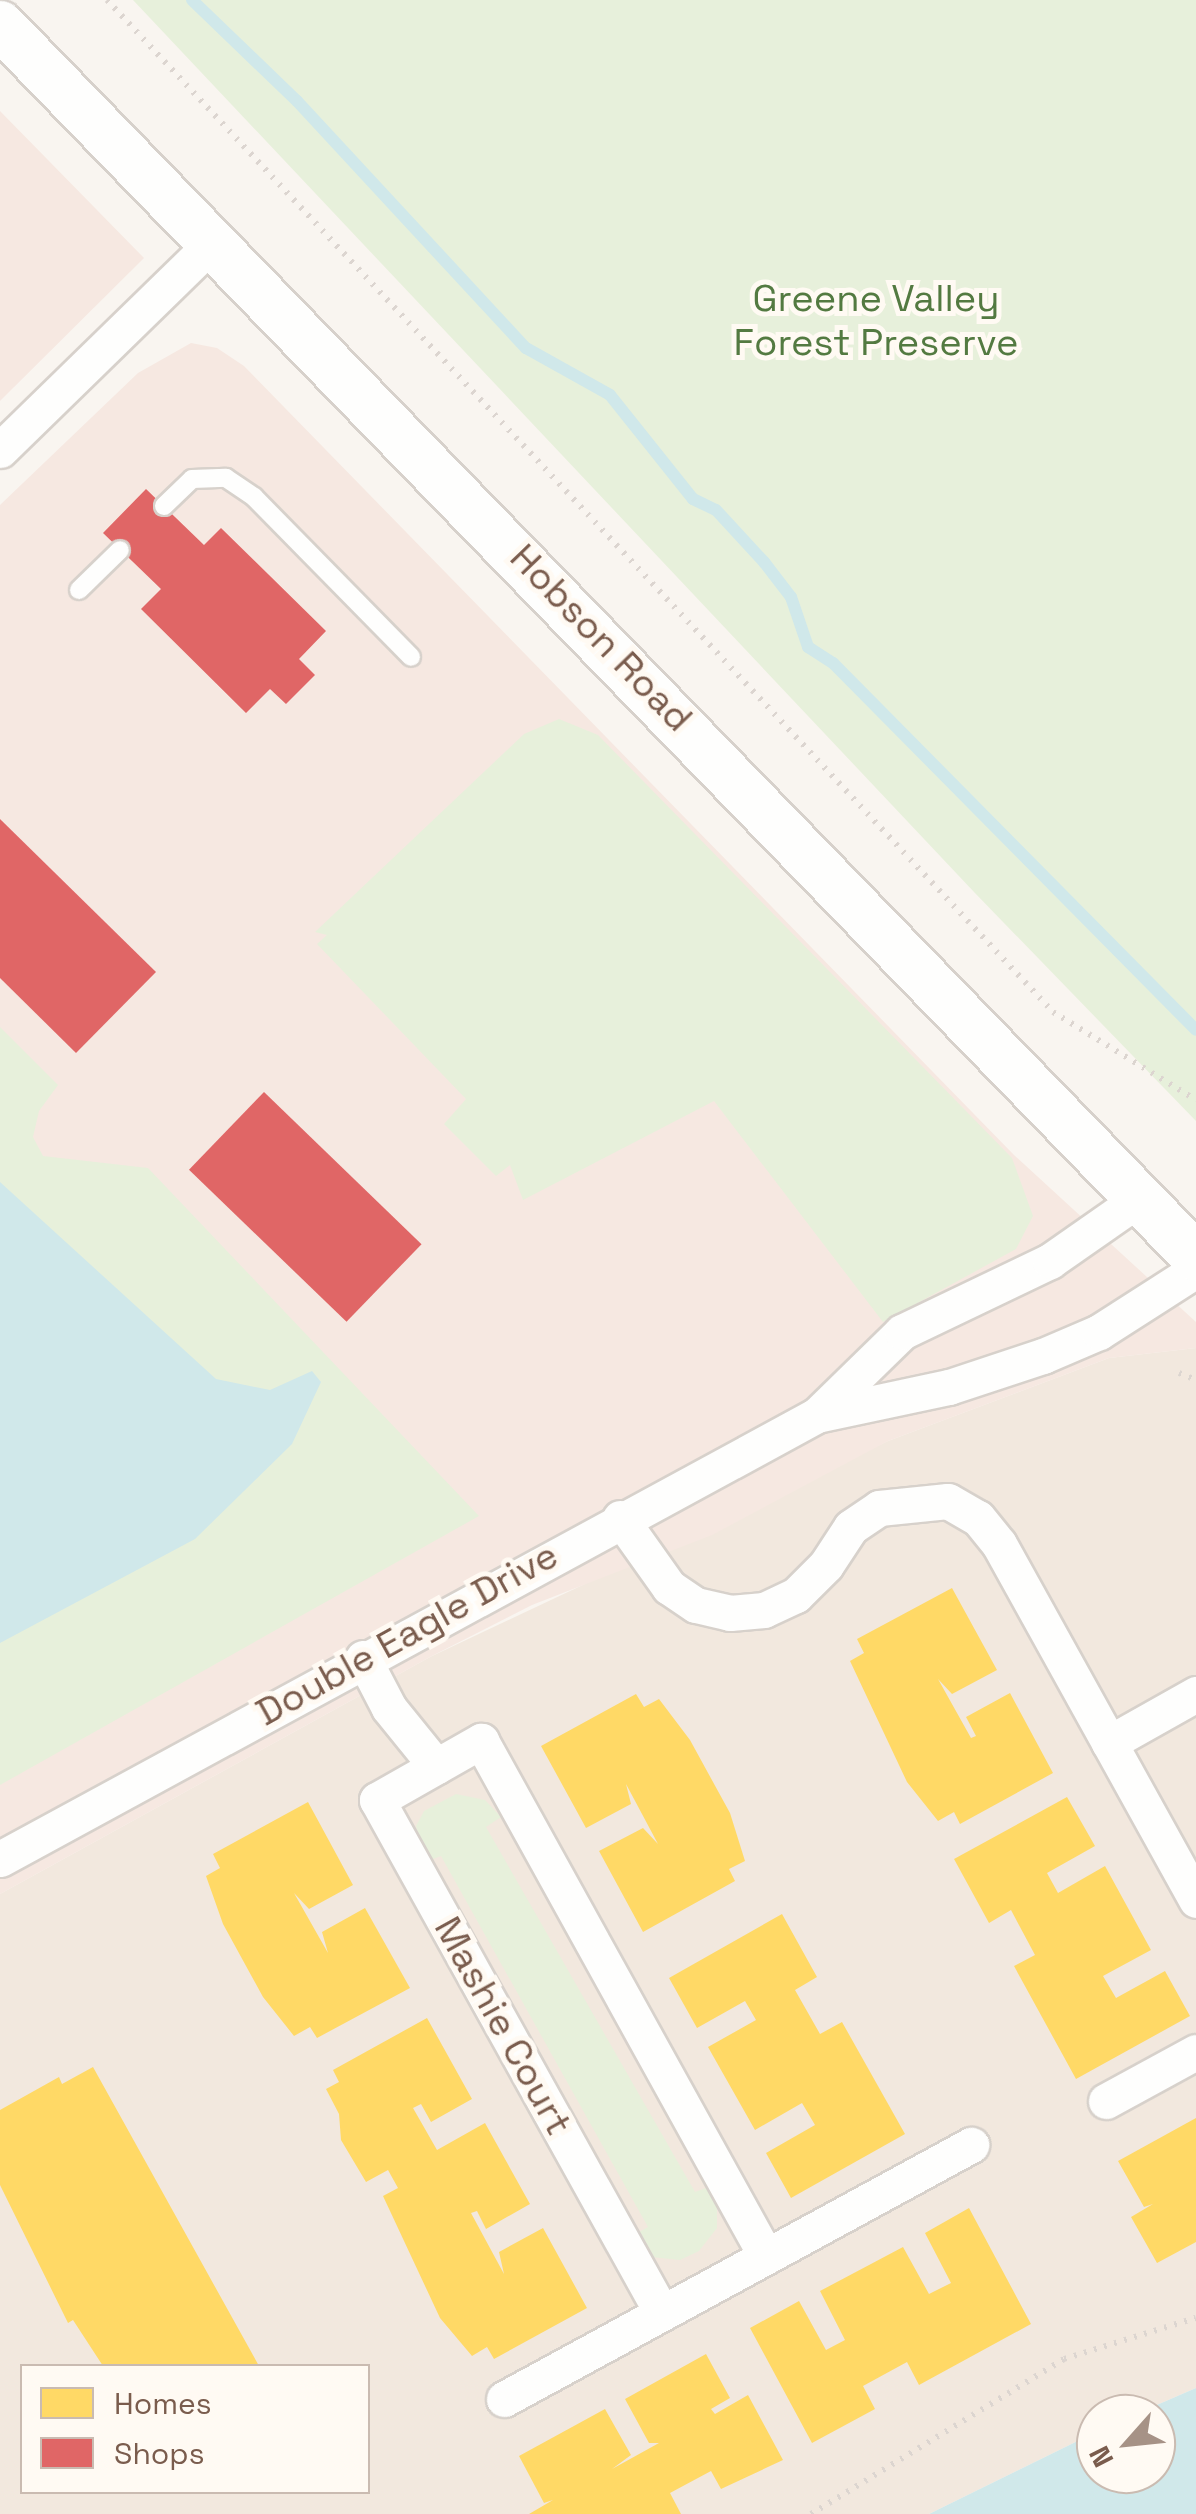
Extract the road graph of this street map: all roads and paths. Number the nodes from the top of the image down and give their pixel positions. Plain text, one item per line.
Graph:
1 (108, 0) edge
2 (0, 26) edge
3 (214, 241) junction
4 (0, 450) edge
5 (164, 506) dead end
6 (120, 550) dead end
7 (79, 590) dead end
8 (411, 658) dead end
9 (1196, 1100) edge
10 (1139, 1199) junction
11 (1196, 1257) edge
12 (1196, 1270) edge
13 (1179, 1373) dead end
14 (1196, 1380) edge
15 (817, 1415) junction
16 (620, 1518) junction
17 (363, 1658) junction
18 (1196, 1694) edge
19 (1109, 1743) junction
20 (436, 1766) junction
21 (0, 1858) edge
22 (1196, 1900) edge
23 (1196, 2052) edge
24 (1106, 2100) dead end
25 (970, 2145) dead end
26 (766, 2256) junction
27 (662, 2313) junction
28 (1196, 2318) edge
29 (504, 2399) dead end
30 (812, 2514) edge

1 - 9 path
2 - 3 main road, Hobson Road
3 - 4 street
3 - 10 main road, Hobson Road
5 - 8 lane
6 - 7 lane
10 - 11 main road, Hobson Road
10 - 15 street, Double Eagle Drive
12 - 15 street, Double Eagle Drive
13 - 14 path
15 - 16 street, Double Eagle Drive
16 - 17 street, Double Eagle Drive
16 - 19 street
17 - 20 street
17 - 21 street, Double Eagle Drive
18 - 19 street
19 - 22 street
20 - 26 street, Mashie Court
20 - 27 street, Mashie Court
23 - 24 street
25 - 26 street
26 - 27 street
27 - 29 street
28 - 30 path

